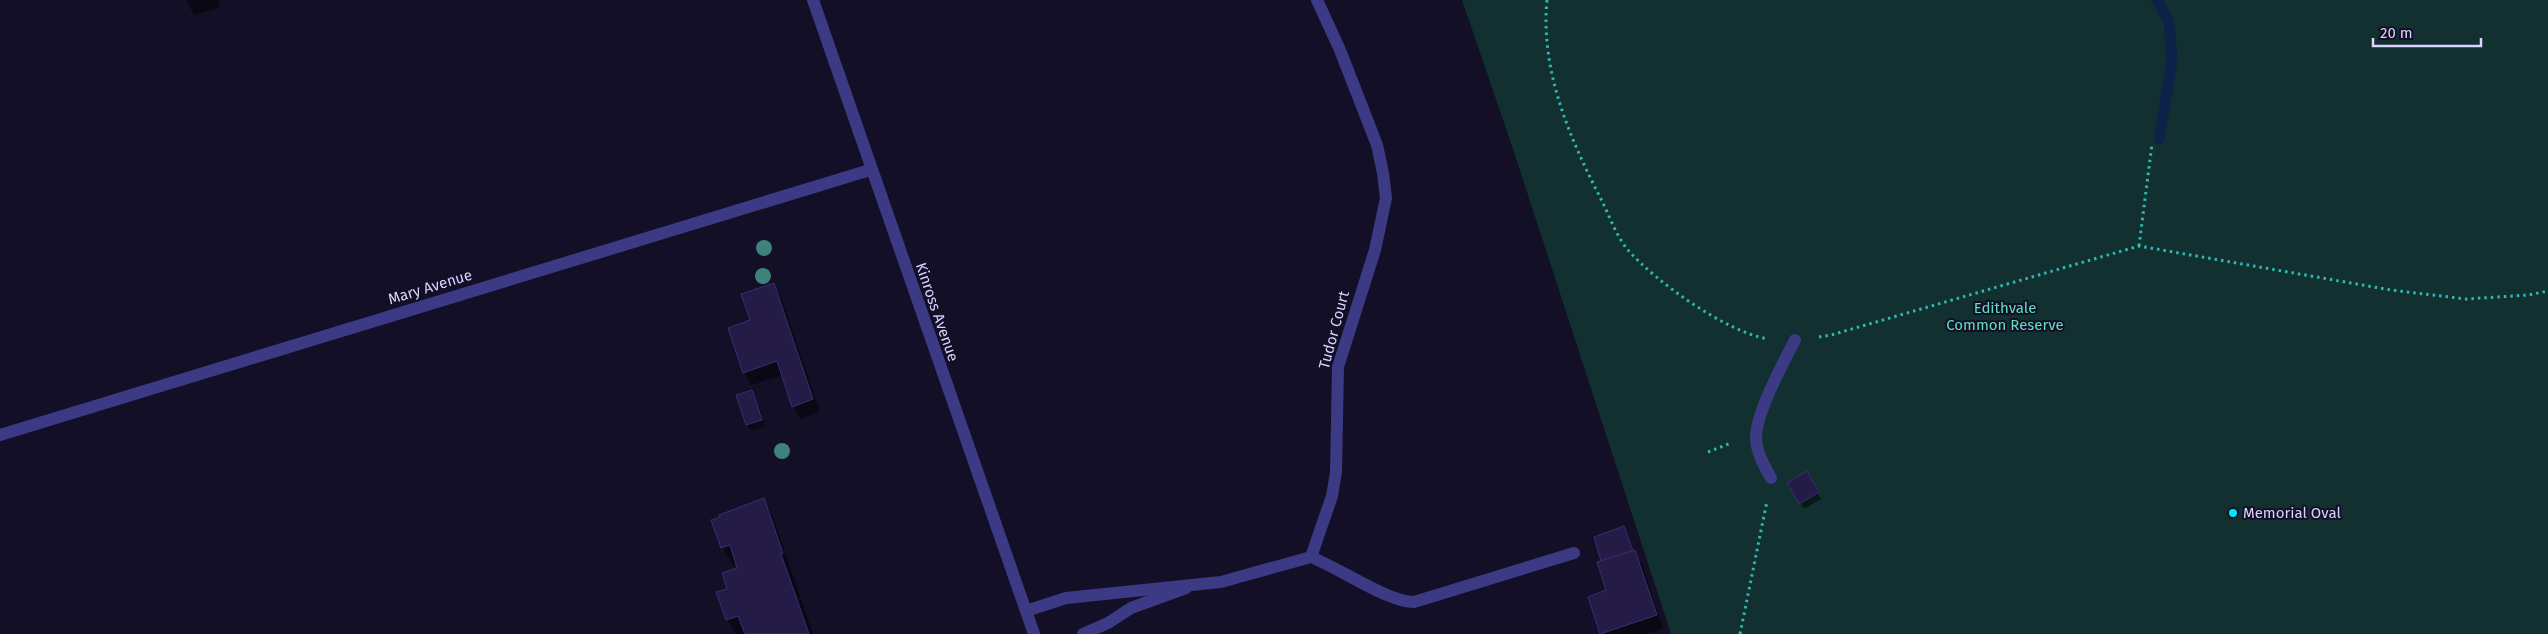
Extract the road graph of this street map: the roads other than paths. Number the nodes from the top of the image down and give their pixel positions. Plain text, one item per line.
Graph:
1 (813, 0) edge
2 (1317, 0) edge
3 (870, 170) junction
4 (1795, 340) road end
5 (0, 435) edge
6 (1771, 478) road end
7 (1574, 554) dead end
8 (1311, 557) junction
9 (1191, 586) junction
10 (1026, 611) junction
11 (1034, 634) edge
12 (1083, 634) edge

1 - 3 street, Kinross Avenue
2 - 8 street, Tudor Court
3 - 5 street, Mary Avenue
3 - 10 street, Kinross Avenue
4 - 6 street
7 - 8 street
8 - 9 street
9 - 10 street
9 - 12 street
10 - 11 street, Kinross Avenue

